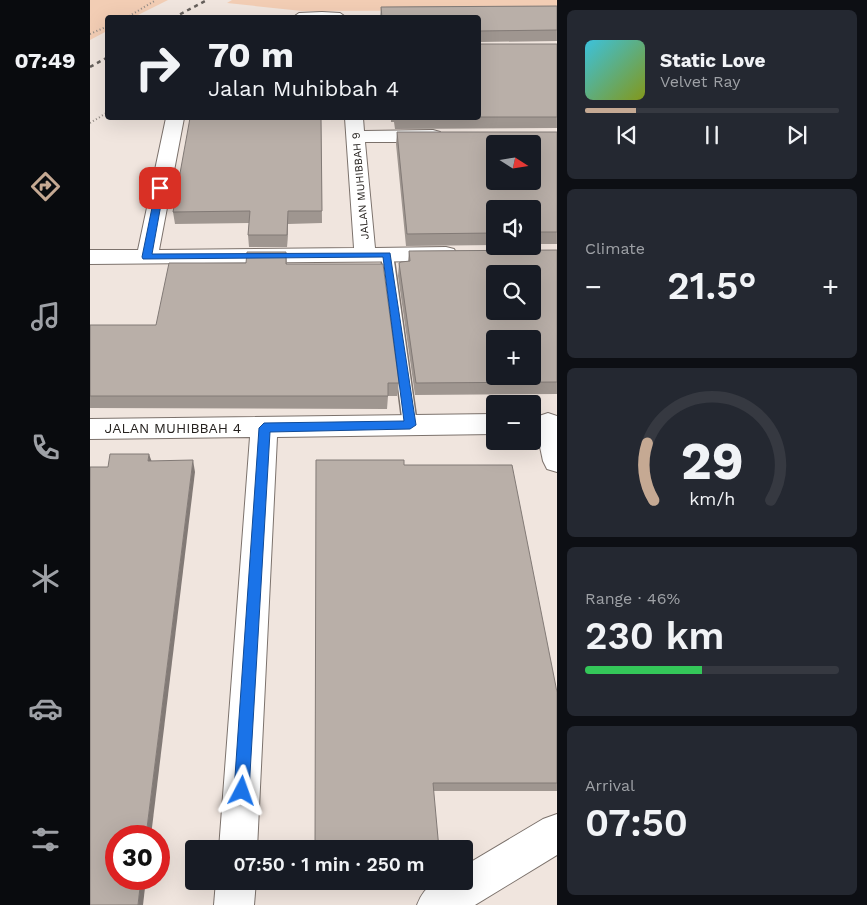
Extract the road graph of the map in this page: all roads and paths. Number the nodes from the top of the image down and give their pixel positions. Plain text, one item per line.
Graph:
1 (156, 0) edge
2 (131, 15) edge
3 (105, 27) edge
4 (90, 34) edge
5 (105, 114) edge
6 (175, 120) edge
7 (90, 123) edge
8 (355, 127) edge
9 (451, 136) edge
10 (387, 254) junction
11 (467, 254) edge
12 (366, 255) junction
13 (147, 257) junction
14 (90, 258) edge
15 (546, 423) edge
16 (486, 424) edge
17 (410, 425) junction
18 (264, 428) junction
19 (90, 429) edge
20 (557, 461) edge
21 (557, 833) edge
22 (239, 840) edge
23 (235, 890) edge
24 (234, 905) edge
25 (437, 905) edge

1 - 2 path
3 - 4 path
5 - 7 path
6 - 13 street
8 - 9 street
8 - 12 street, JALAN MUHIBBAH 9
10 - 11 street
10 - 12 street
10 - 17 lane
12 - 13 street
13 - 14 street
15 - 20 street
16 - 17 street, JALAN MUHIBBAH 4
17 - 18 street, JALAN MUHIBBAH 4
18 - 19 street, JALAN MUHIBBAH 4
18 - 22 street
21 - 25 street
23 - 24 street

